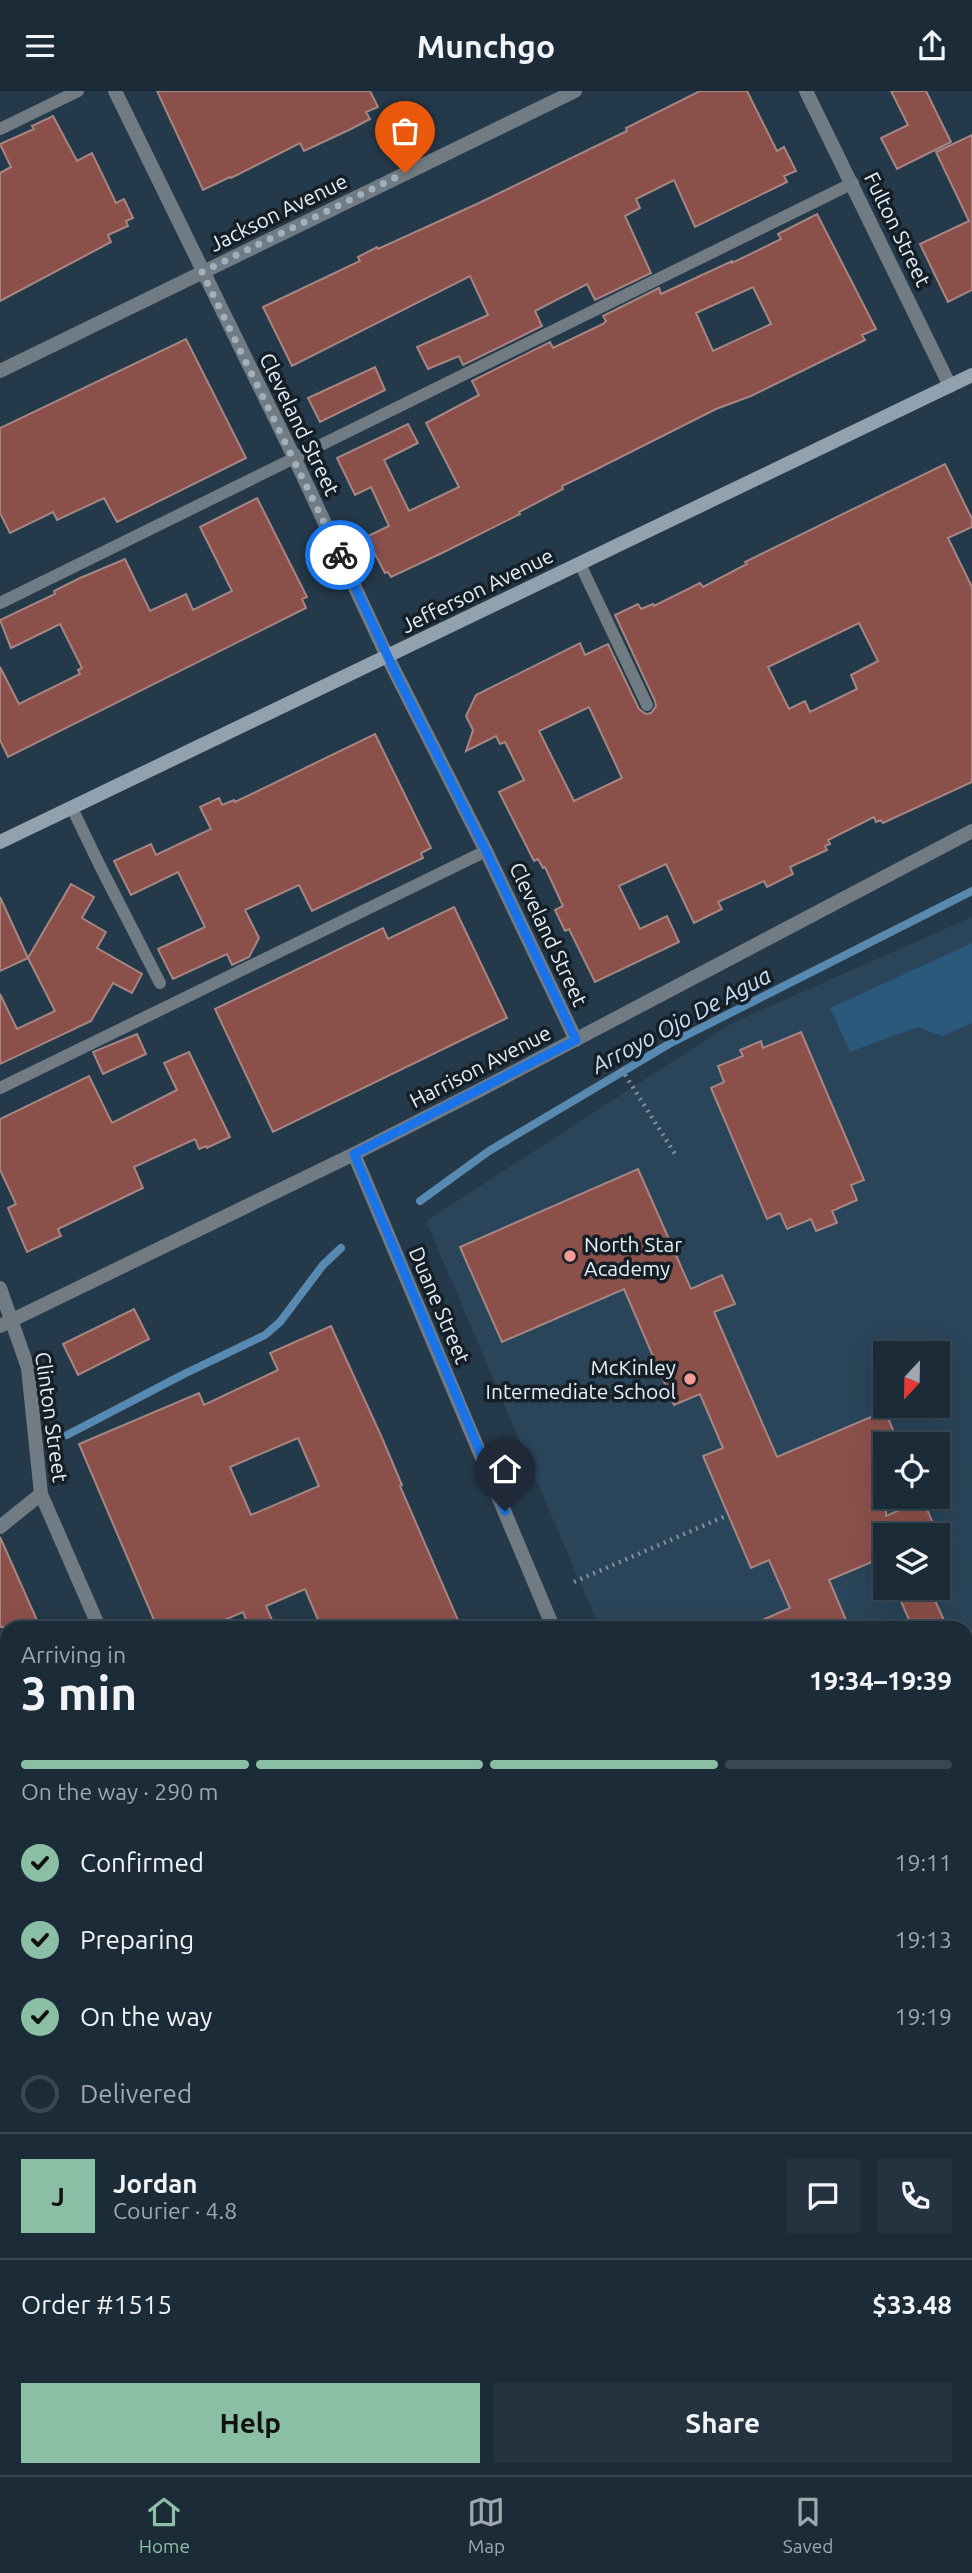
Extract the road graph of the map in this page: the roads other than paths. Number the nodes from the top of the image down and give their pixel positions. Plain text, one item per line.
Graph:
1 (78, 91) edge
2 (115, 91) edge
3 (575, 91) edge
4 (806, 91) edge
5 (0, 129) edge
6 (853, 183) junction
7 (202, 272) junction
8 (0, 371) edge
9 (972, 375) edge
10 (950, 386) junction
11 (294, 457) junction
12 (580, 564) junction
13 (0, 603) edge
14 (387, 656) junction
15 (647, 705) dead end
16 (72, 808) junction
17 (972, 831) edge
18 (0, 842) edge
19 (486, 851) junction
20 (160, 983) dead end
21 (576, 1040) junction
22 (0, 1089) edge
23 (354, 1154) junction
24 (0, 1288) edge
25 (6, 1323) edge
26 (41, 1494) junction
27 (0, 1527) edge
28 (96, 1621) edge
29 (551, 1621) edge

1 - 5 lane
2 - 7 street, Cleveland Street
3 - 7 street, Jackson Avenue
4 - 6 street, Fulton Street
6 - 10 street, Fulton Street
6 - 11 lane
7 - 8 street, Jackson Avenue
7 - 11 street, Cleveland Street
9 - 10 main road, Jefferson Avenue
10 - 12 main road, Jefferson Avenue
11 - 13 lane
11 - 14 street, Cleveland Street
12 - 14 main road, Jefferson Avenue
12 - 15 lane
14 - 16 main road, Jefferson Avenue
14 - 19 street, Cleveland Street
16 - 18 main road, Jefferson Avenue
16 - 20 lane
17 - 21 street, Harrison Avenue
19 - 21 street, Cleveland Street
19 - 22 lane
21 - 23 street, Harrison Avenue
23 - 25 street, Harrison Avenue
23 - 29 street, Duane Street
24 - 25 street, Clinton Street
25 - 26 street, Clinton Street
26 - 27 street
26 - 28 street, Clinton Street

